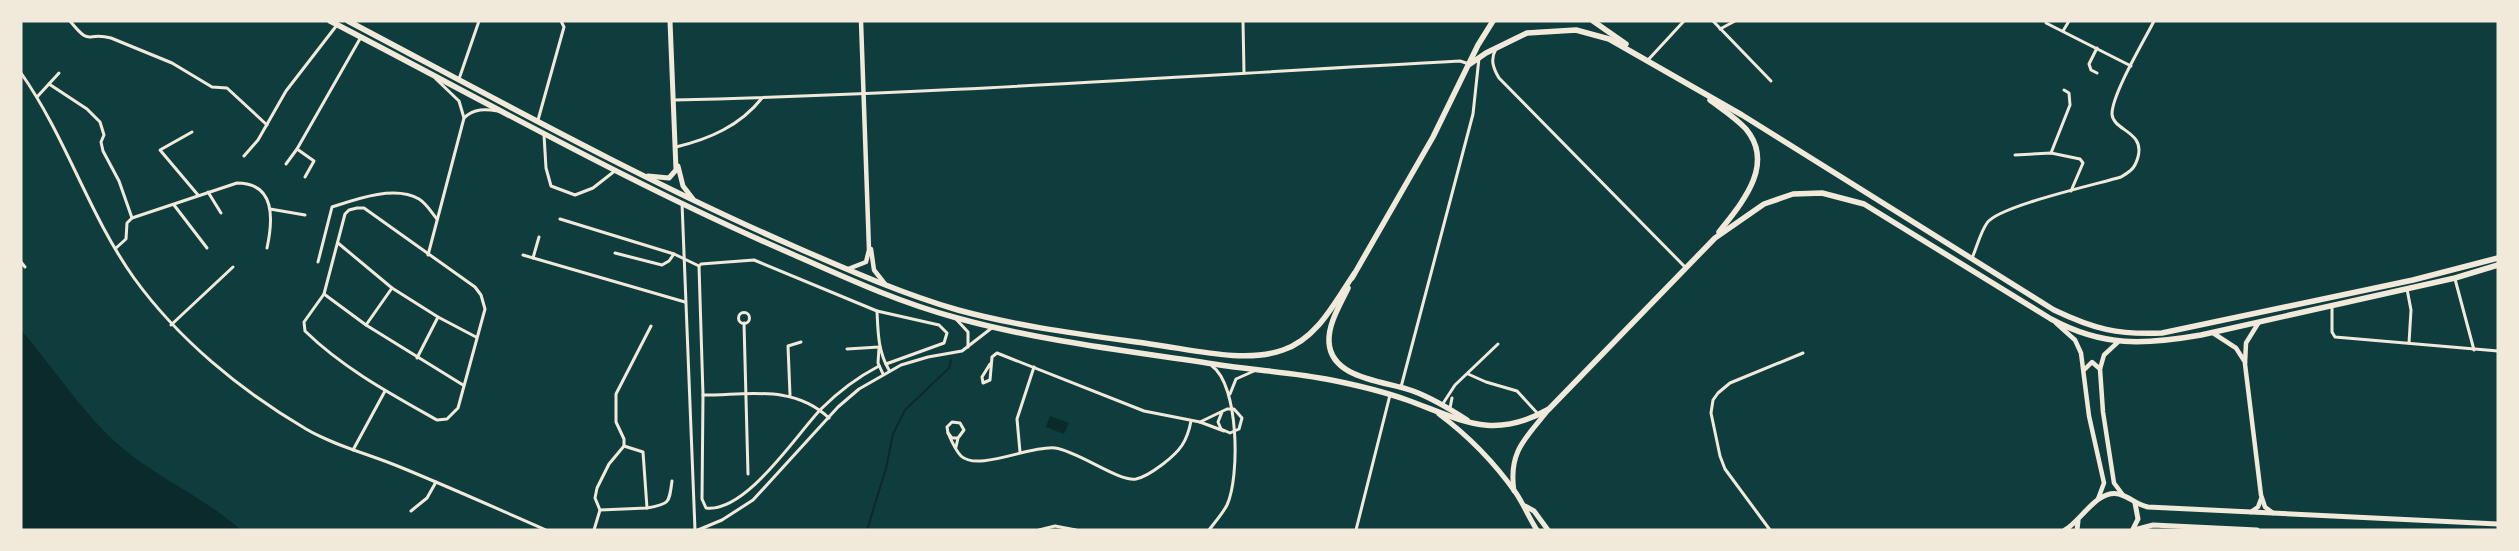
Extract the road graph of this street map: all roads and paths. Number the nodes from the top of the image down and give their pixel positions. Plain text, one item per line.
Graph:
1 (70, 21) edge
2 (330, 21) edge
3 (348, 21) edge
4 (478, 21) edge
5 (561, 21) edge
6 (670, 21) edge
7 (861, 21) edge
8 (1243, 21) edge
9 (1494, 21) edge
10 (1594, 21) edge
11 (1684, 21) edge
12 (1713, 21) edge
13 (1734, 21) edge
14 (2069, 21) edge
15 (2154, 21) edge
16 (2046, 23) dead end
17 (337, 25) junction
18 (1720, 29) junction
19 (2063, 31) junction
20 (361, 37) junction
21 (1497, 46) junction
22 (2097, 48) junction
23 (1479, 58) junction
24 (1648, 60) junction
25 (1470, 64) junction
26 (2131, 66) junction
27 (427, 72) junction
28 (1244, 72) junction
29 (21, 73) edge
30 (60, 73) dead end
31 (2097, 73) dead end
32 (458, 80) junction
33 (1771, 81) dead end
34 (1687, 83) junction
35 (49, 84) junction
36 (2064, 90) dead end
37 (865, 92) junction
38 (37, 97) junction
39 (762, 98) junction
40 (674, 100) junction
41 (508, 113) junction
42 (464, 118) junction
43 (538, 120) junction
44 (267, 125) junction
45 (192, 132) dead end
46 (544, 132) junction
47 (676, 147) junction
48 (297, 149) junction
49 (2051, 153) junction
50 (2015, 155) dead end
51 (244, 156) dead end
52 (677, 161) junction
53 (286, 164) dead end
54 (616, 169) junction
55 (645, 176) junction
56 (305, 178) dead end
57 (2071, 191) junction
58 (208, 192) junction
59 (198, 195) junction
60 (696, 202) junction
61 (682, 203) junction
62 (174, 205) junction
63 (270, 209) junction
64 (221, 213) dead end
65 (304, 216) dead end
66 (132, 218) junction
67 (560, 219) dead end
68 (438, 220) junction
69 (539, 237) dead end
70 (1715, 238) junction
71 (338, 243) junction
72 (868, 243) junction
73 (116, 248) junction
74 (207, 248) dead end
75 (267, 248) dead end
76 (615, 253) dead end
77 (674, 254) junction
78 (428, 255) junction
79 (523, 255) dead end
80 (533, 258) junction
81 (683, 258) junction
82 (1972, 258) junction
83 (2498, 258) edge
84 (21, 262) edge
85 (318, 262) dead end
86 (2498, 265) edge
87 (699, 266) junction
88 (25, 267) dead end
89 (233, 267) dead end
90 (1686, 268) junction
91 (848, 270) junction
92 (1354, 274) junction
93 (2455, 278) junction
94 (887, 286) junction
95 (392, 288) junction
96 (2407, 288) junction
97 (324, 294) junction
98 (685, 302) junction
99 (2332, 306) junction
100 (877, 311) junction
101 (438, 318) junction
102 (954, 318) junction
103 (2051, 320) junction
104 (2259, 322) junction
105 (744, 323) dead end
106 (171, 324) junction
107 (366, 325) junction
108 (651, 326) dead end
109 (993, 327) junction
110 (2213, 333) junction
111 (476, 337) junction
112 (800, 342) dead end
113 (2118, 342) junction
114 (1498, 344) dead end
115 (2409, 344) junction
116 (879, 347) junction
117 (968, 348) junction
118 (847, 349) dead end
119 (2474, 350) junction
120 (2498, 351) edge
121 (1803, 353) dead end
122 (417, 358) junction
123 (1208, 362) junction
124 (886, 364) junction
125 (990, 364) junction
126 (2245, 364) junction
127 (879, 366) junction
128 (1034, 367) junction
129 (2100, 368) junction
130 (1259, 369) junction
131 (2085, 369) junction
132 (890, 370) junction
133 (884, 374) junction
134 (1468, 374) junction
135 (463, 385) junction
136 (1455, 385) junction
137 (1402, 387) junction
138 (385, 391) junction
139 (1390, 394) junction
140 (703, 395) junction
141 (745, 395) junction
142 (790, 395) junction
143 (1229, 400) junction
144 (1442, 405) junction
145 (1230, 408) junction
146 (1450, 409) junction
147 (820, 410) junction
148 (1549, 410) junction
149 (1222, 412) junction
150 (1436, 412) junction
151 (1539, 415) junction
152 (829, 418) junction
153 (1191, 421) junction
154 (1200, 422) junction
155 (1473, 424) junction
156 (1224, 431) junction
157 (1234, 432) junction
158 (948, 433) junction
159 (958, 438) junction
160 (624, 446) junction
161 (956, 447) junction
162 (354, 450) junction
163 (1020, 452) junction
164 (748, 474) dead end
165 (672, 480) dead end
166 (436, 482) junction
167 (1514, 491) junction
168 (2124, 496) junction
169 (2261, 496) junction
170 (2098, 500) junction
171 (2135, 503) junction
172 (1525, 506) junction
173 (647, 508) junction
174 (600, 510) junction
175 (411, 511) dead end
176 (2248, 512) junction
177 (2273, 514) junction
178 (2078, 521) junction
179 (2498, 524) edge
180 (546, 530) edge
181 (594, 530) edge
182 (696, 530) edge
183 (1038, 530) edge
184 (1076, 530) edge
185 (1209, 530) edge
186 (1356, 530) edge
187 (1537, 530) edge
188 (1548, 530) edge
189 (1770, 530) edge
190 (2064, 530) edge
191 (2077, 530) edge
192 (2133, 530) edge
193 (2257, 530) edge

1 - 44 street
2 - 17 main road
3 - 32 main road
4 - 32 street
5 - 43 street
6 - 40 main road
7 - 37 street
8 - 28 street
9 - 25 main road
10 - 24 main road
11 - 24 street
12 - 18 street
13 - 18 street
14 - 19 street
15 - 26 street
16 - 19 street
17 - 20 main road
17 - 44 street
18 - 33 street
19 - 22 street
20 - 27 main road
20 - 48 street
21 - 23 main road
21 - 24 main road
21 - 90 street
22 - 26 street
22 - 31 street
23 - 25 main road
23 - 137 street
24 - 34 main road
25 - 28 street
25 - 92 main road
26 - 57 street
27 - 41 main road
27 - 42 street
28 - 37 street
29 - 38 street
30 - 35 street
32 - 43 main road
34 - 70 main road
34 - 82 main road
35 - 38 street
35 - 66 street
36 - 49 street
37 - 39 street
37 - 72 street
38 - 73 street
39 - 40 street
39 - 47 street
40 - 47 main road
41 - 42 street
41 - 46 main road
42 - 68 street
43 - 55 main road
44 - 51 street
45 - 59 street
46 - 54 main road
46 - 54 street
47 - 52 main road
48 - 53 street
48 - 56 street
49 - 50 street
49 - 57 street
52 - 55 main road
52 - 60 main road
54 - 61 main road
55 - 60 main road
57 - 82 street
58 - 59 street
58 - 63 street
58 - 64 street
59 - 62 street
60 - 91 main road
61 - 81 street
61 - 102 main road
62 - 66 street
62 - 74 street
63 - 65 street
63 - 75 street
66 - 73 street
67 - 77 street
68 - 78 street
68 - 85 street
69 - 80 street
70 - 90 main road
70 - 103 main road
71 - 78 street
71 - 95 street
71 - 97 street
72 - 91 street
72 - 94 street
73 - 106 street
76 - 77 street
77 - 81 street
78 - 111 street
79 - 80 street
80 - 98 street
81 - 87 street
81 - 98 street
82 - 83 main road
84 - 88 street
86 - 93 main road
87 - 100 street
87 - 140 street
89 - 106 street
90 - 148 main road
91 - 94 main road
92 - 94 main road
92 - 137 main road
93 - 96 main road
93 - 119 street
95 - 101 street
95 - 107 street
96 - 99 main road
96 - 115 street
97 - 107 street
97 - 138 street
98 - 182 street
99 - 104 main road
99 - 115 street
100 - 116 street
100 - 124 street
101 - 111 street
101 - 122 street
102 - 109 main road
102 - 117 street
103 - 113 main road
103 - 131 street
104 - 110 main road
104 - 126 street
105 - 141 street
106 - 162 street
107 - 122 street
108 - 160 street
109 - 117 street
109 - 123 main road
110 - 113 main road
110 - 126 street
111 - 135 street
112 - 142 street
113 - 129 street
114 - 134 street
115 - 119 street
116 - 118 street
116 - 124 street
116 - 127 street
117 - 132 street
119 - 120 street
121 - 189 street
122 - 135 street
123 - 130 main road
123 - 143 street
124 - 132 street
125 - 125 street
125 - 128 street
126 - 169 street
127 - 133 street
127 - 147 street
128 - 153 street
128 - 163 street
129 - 131 street
129 - 168 street
130 - 139 main road
130 - 143 street
131 - 170 street
132 - 133 street
133 - 152 street
134 - 136 street
134 - 151 street
135 - 138 street
136 - 144 street
136 - 146 street
137 - 144 main road
138 - 162 street
139 - 150 main road
139 - 186 street
140 - 141 street
140 - 147 street
141 - 142 street
141 - 164 street
142 - 147 street
143 - 145 street
144 - 146 main road
145 - 149 street
145 - 157 street
145 - 157 street
146 - 155 main road
147 - 152 street
148 - 151 main road
148 - 167 main road
149 - 154 street
149 - 156 street
150 - 155 main road
150 - 167 main road
151 - 155 main road
152 - 182 street
153 - 154 street
153 - 163 street
154 - 156 street
156 - 157 street
157 - 185 street
158 - 159 street
158 - 159 street
158 - 161 street
159 - 161 street
160 - 173 street
160 - 174 street
161 - 163 street
162 - 166 street
165 - 173 street
166 - 175 street
166 - 180 street
167 - 172 main road
168 - 170 main road
168 - 171 main road
169 - 176 street
169 - 177 street
170 - 178 main road
171 - 176 main road
171 - 192 main road
172 - 187 main road
172 - 188 main road
173 - 174 street
174 - 181 street
176 - 177 main road
177 - 179 main road
178 - 190 main road
178 - 191 main road
183 - 184 street
192 - 193 main road

